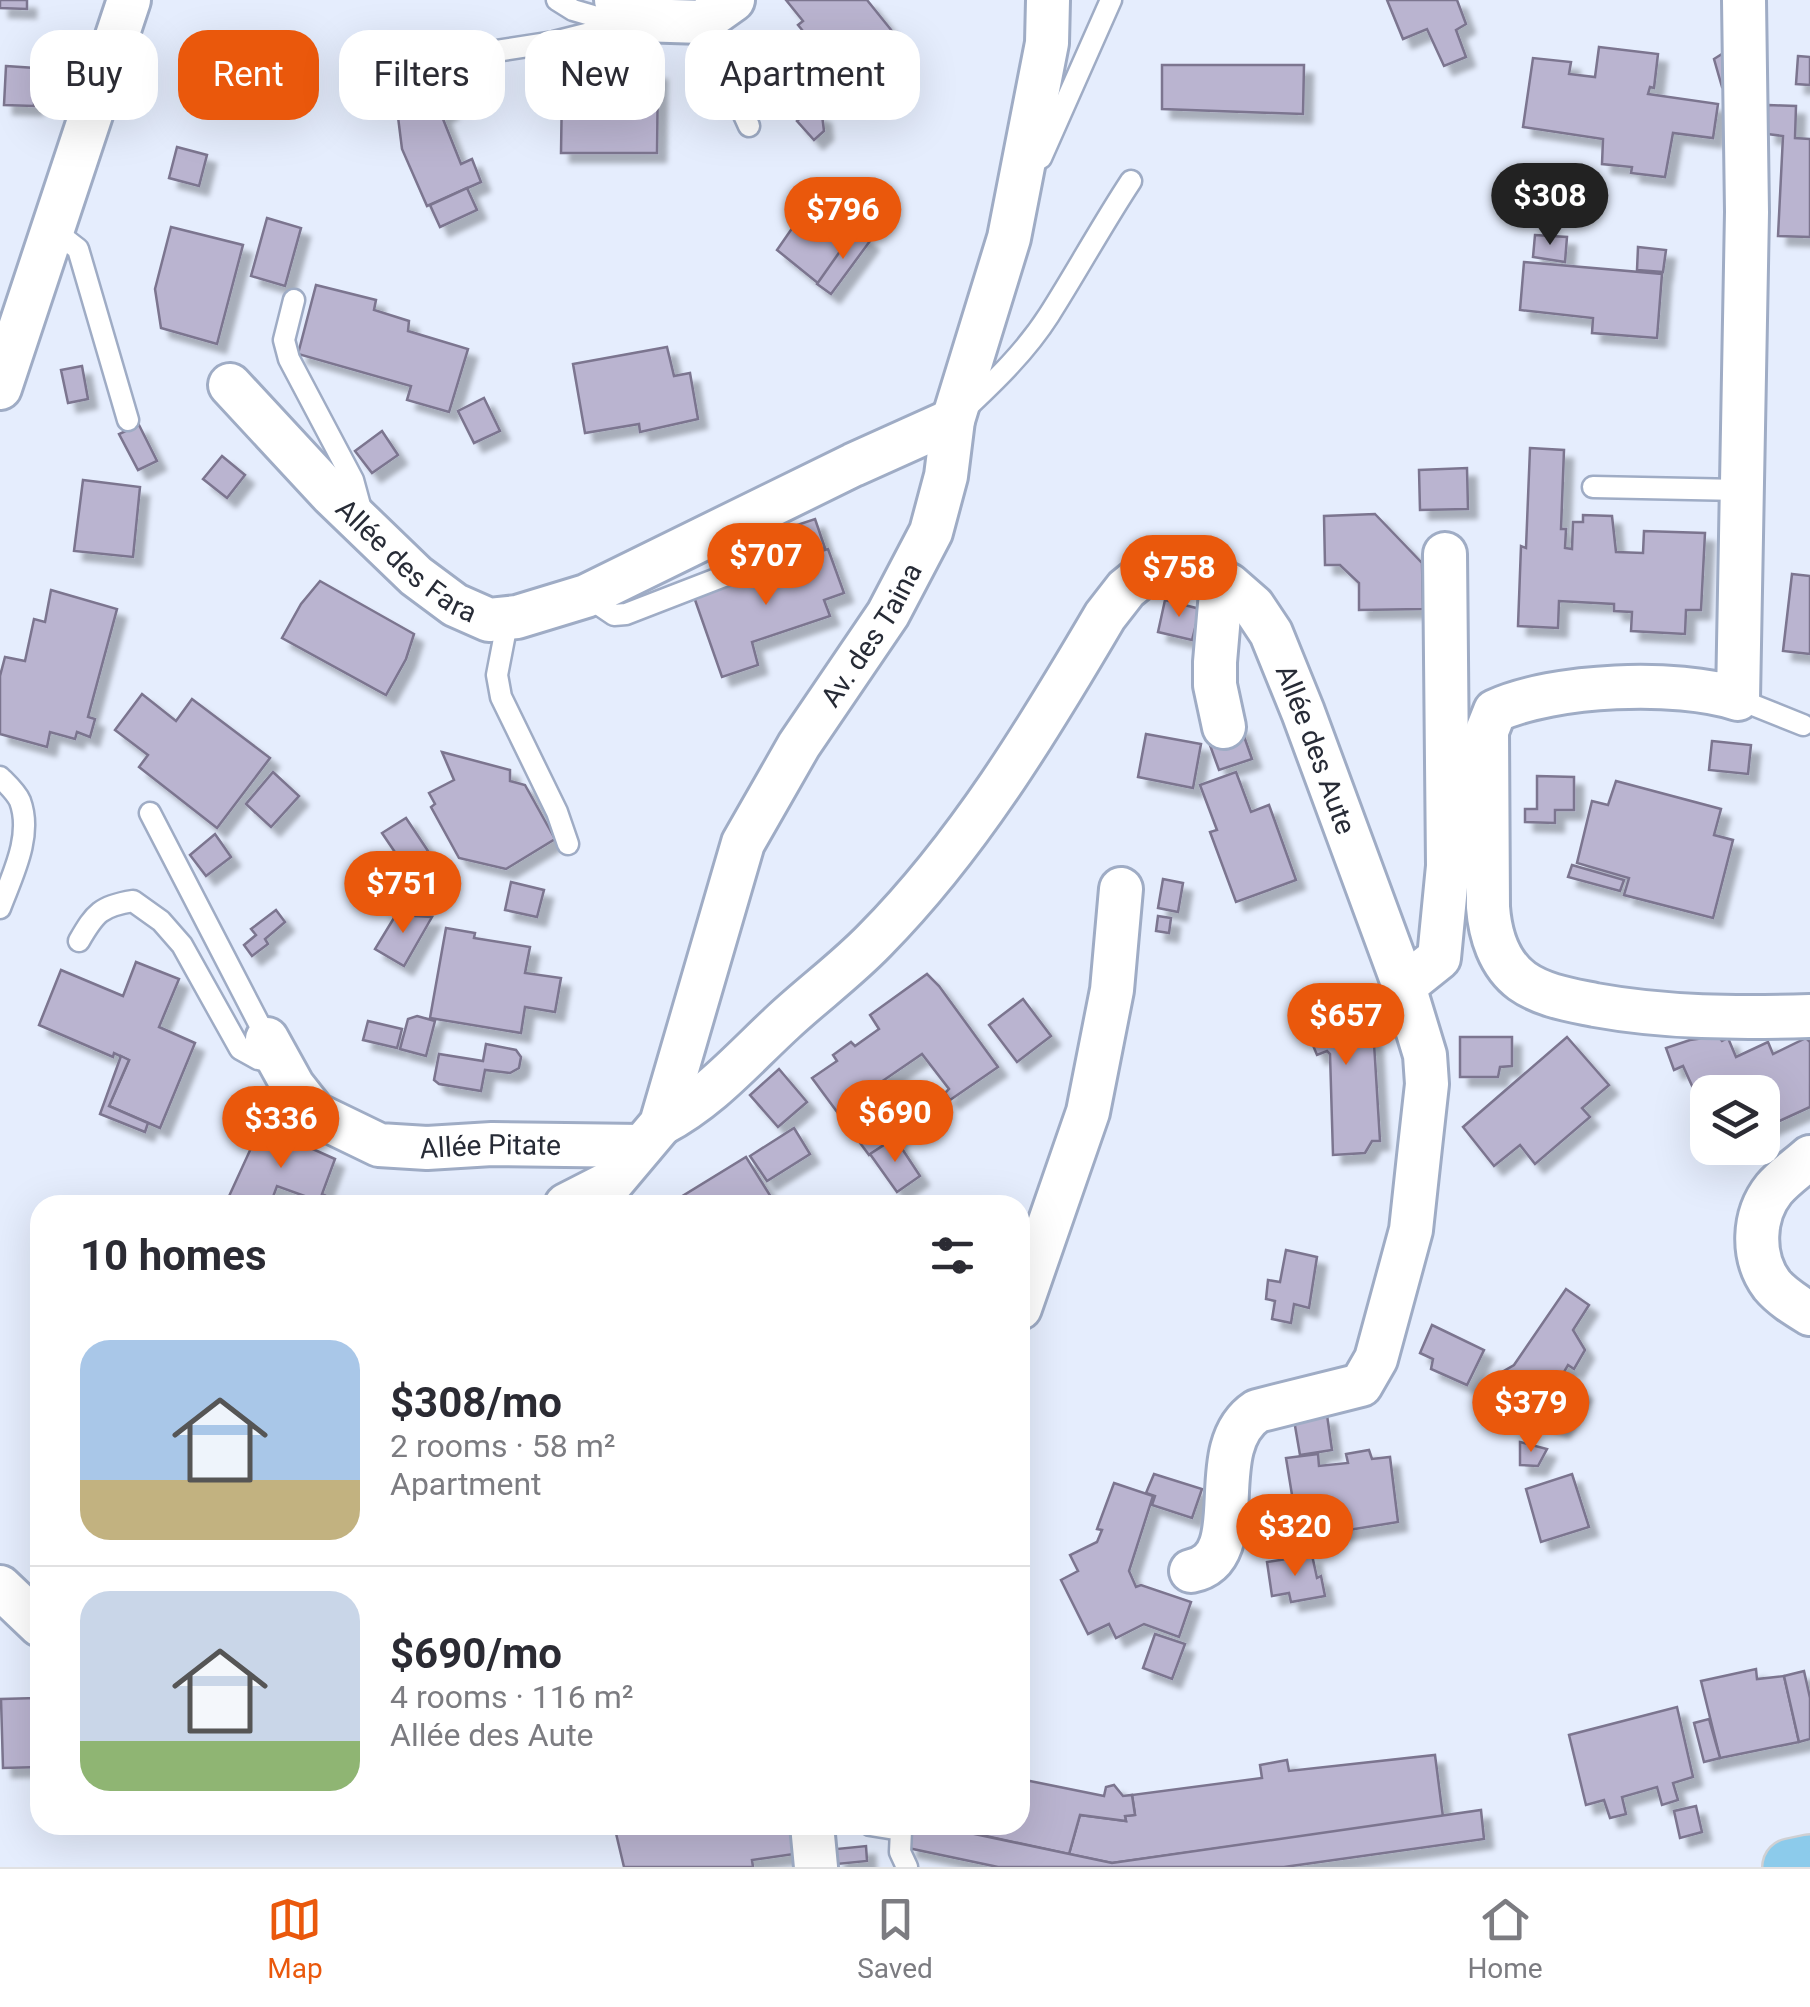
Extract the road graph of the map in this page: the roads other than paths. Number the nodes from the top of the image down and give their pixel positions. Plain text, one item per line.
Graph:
1 (129, 0) edge
2 (557, 0) edge
3 (1048, 0) edge
4 (1111, 0) edge
5 (1744, 0) edge
6 (617, 11) edge
7 (717, 11) edge
8 (505, 49) edge
9 (749, 126) dead end
10 (1025, 162) junction
11 (1131, 181) dead end
12 (51, 228) junction
13 (294, 300) dead end
14 (230, 385) dead end
15 (0, 388) edge
16 (128, 420) dead end
17 (953, 420) junction
18 (1593, 487) dead end
19 (1740, 490) junction
20 (365, 525) junction
21 (1445, 554) dead end
22 (776, 556) dead end
23 (1222, 581) junction
24 (586, 596) junction
25 (508, 618) junction
26 (1738, 700) junction
27 (1803, 725) dead end
28 (1224, 727) dead end
29 (0, 777) edge
30 (150, 813) dead end
31 (568, 844) dead end
32 (1121, 890) dead end
33 (0, 908) edge
34 (80, 941) dead end
35 (1404, 986) junction
36 (1810, 1016) edge
37 (274, 1051) junction
38 (651, 1135) junction
39 (1810, 1158) edge
40 (588, 1195) edge
41 (1030, 1279) edge
42 (1810, 1314) edge
43 (1192, 1571) dead end
44 (0, 1588) edge
45 (30, 1616) edge
46 (813, 1835) edge
47 (901, 1835) edge
48 (1810, 1864) edge
49 (816, 1867) edge
50 (907, 1867) edge
51 (1791, 1867) edge

1 - 12 street
2 - 6 lane
3 - 10 street, Av. des Taina
4 - 10 lane
5 - 19 street
6 - 7 street
6 - 8 lane
7 - 9 lane
10 - 17 street, Av. des Taina
11 - 17 lane, Allée des Fara
12 - 15 street
12 - 16 lane
13 - 20 lane
14 - 20 street, Allée des Fara
17 - 24 street, Allée des Fara
17 - 38 street, Av. des Taina
18 - 19 lane
19 - 26 street
20 - 25 street, Allée des Fara
21 - 35 street
22 - 24 lane
23 - 28 street
23 - 35 street, Allée des Aute
23 - 38 street, Allée des Aute
24 - 25 street, Allée des Fara
25 - 31 lane
26 - 27 lane
26 - 36 street
29 - 33 lane
30 - 37 lane
32 - 41 street
34 - 37 lane
35 - 43 street, Allée des Aute
37 - 38 street, Allée Pitate
38 - 40 street, Av. des Taina
39 - 42 street
44 - 45 street
46 - 49 street
47 - 50 lane
48 - 51 main road

